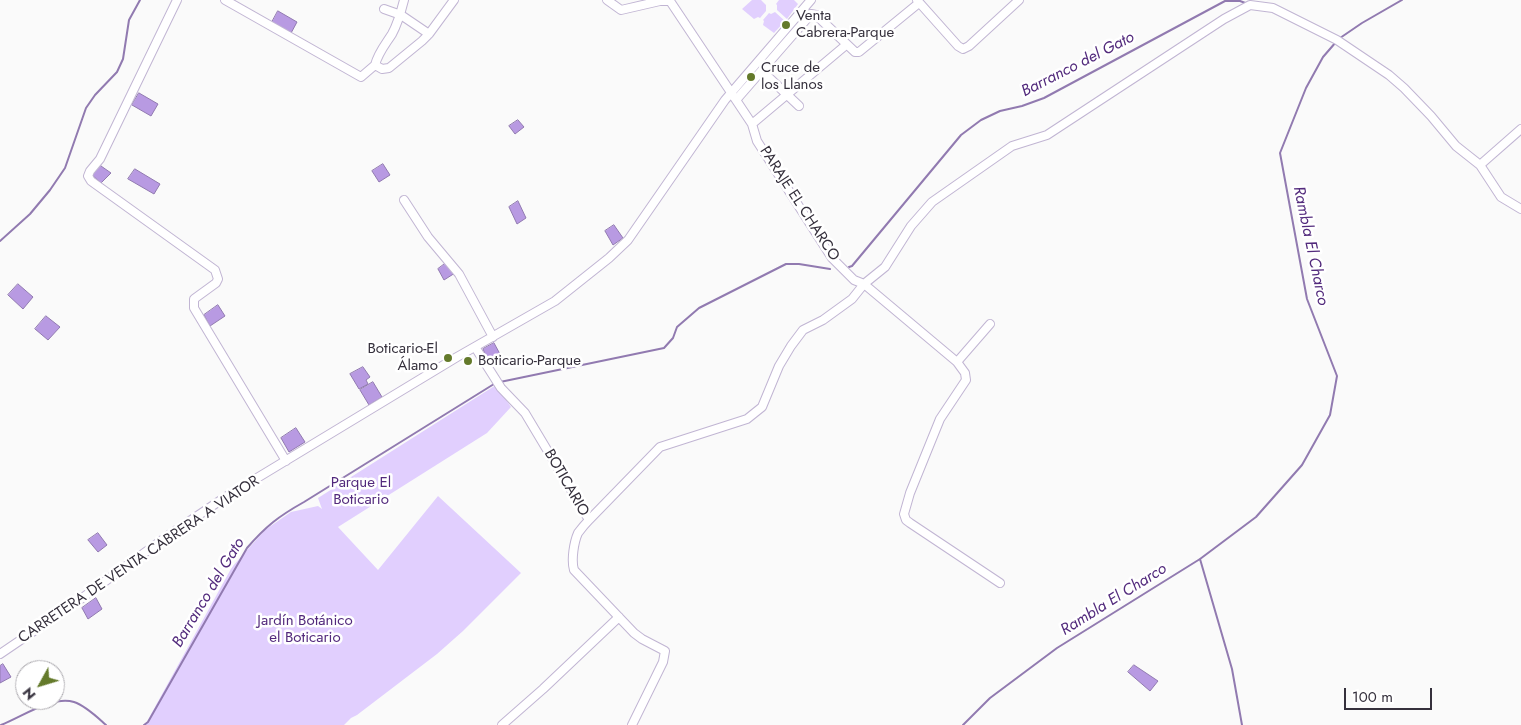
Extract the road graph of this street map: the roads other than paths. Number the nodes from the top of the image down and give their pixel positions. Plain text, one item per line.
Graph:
1 (177, 0) edge
2 (225, 0) edge
3 (404, 0) edge
4 (454, 0) edge
5 (607, 0) edge
6 (1018, 0) edge
7 (1258, 0) edge
8 (918, 1) edge
9 (807, 2) edge
10 (1273, 8) junction
11 (384, 9) dead end
12 (401, 15) junction
13 (429, 34) junction
14 (846, 45) junction
15 (375, 66) junction
16 (762, 71) junction
17 (731, 93) junction
18 (787, 95) junction
19 (736, 100) junction
20 (798, 106) dead end
21 (752, 124) junction
22 (1521, 129) edge
23 (1480, 165) junction
24 (404, 200) dead end
25 (1521, 209) edge
26 (864, 284) junction
27 (990, 324) dead end
28 (493, 337) junction
29 (476, 347) junction
30 (957, 362) junction
31 (286, 461) junction
32 (588, 520) junction
33 (1000, 583) dead end
34 (619, 617) junction
35 (0, 654) edge
36 (502, 725) edge
37 (632, 725) edge

1 - 31 street
2 - 15 street
3 - 12 street
4 - 13 street
5 - 17 street, PARAJE EL CHARCO
6 - 8 street
7 - 10 street
8 - 14 street
9 - 17 street, CARRETERA DE VENTA CABRERA A VIATOR
10 - 23 street
10 - 26 street
11 - 12 street
12 - 13 street
12 - 15 street
13 - 15 street
14 - 16 street
14 - 18 street
16 - 18 street
16 - 19 street
17 - 19 street, PARAJE EL CHARCO
17 - 28 street, CARRETERA DE VENTA CABRERA A VIATOR
18 - 20 street
18 - 21 street
19 - 21 street, PARAJE EL CHARCO
21 - 26 street, PARAJE EL CHARCO
22 - 23 street
23 - 25 street
24 - 28 street
26 - 30 street, PARAJE EL CHARCO
26 - 32 street
27 - 30 street
28 - 29 street, CARRETERA DE VENTA CABRERA A VIATOR
29 - 31 street, CARRETERA DE VENTA CABRERA A VIATOR
29 - 32 street, BOTICARIO
30 - 33 street
31 - 35 street, CARRETERA DE VENTA CABRERA A VIATOR
32 - 34 street, BOTICARIO
34 - 36 street
34 - 37 street, BOTICARIO

